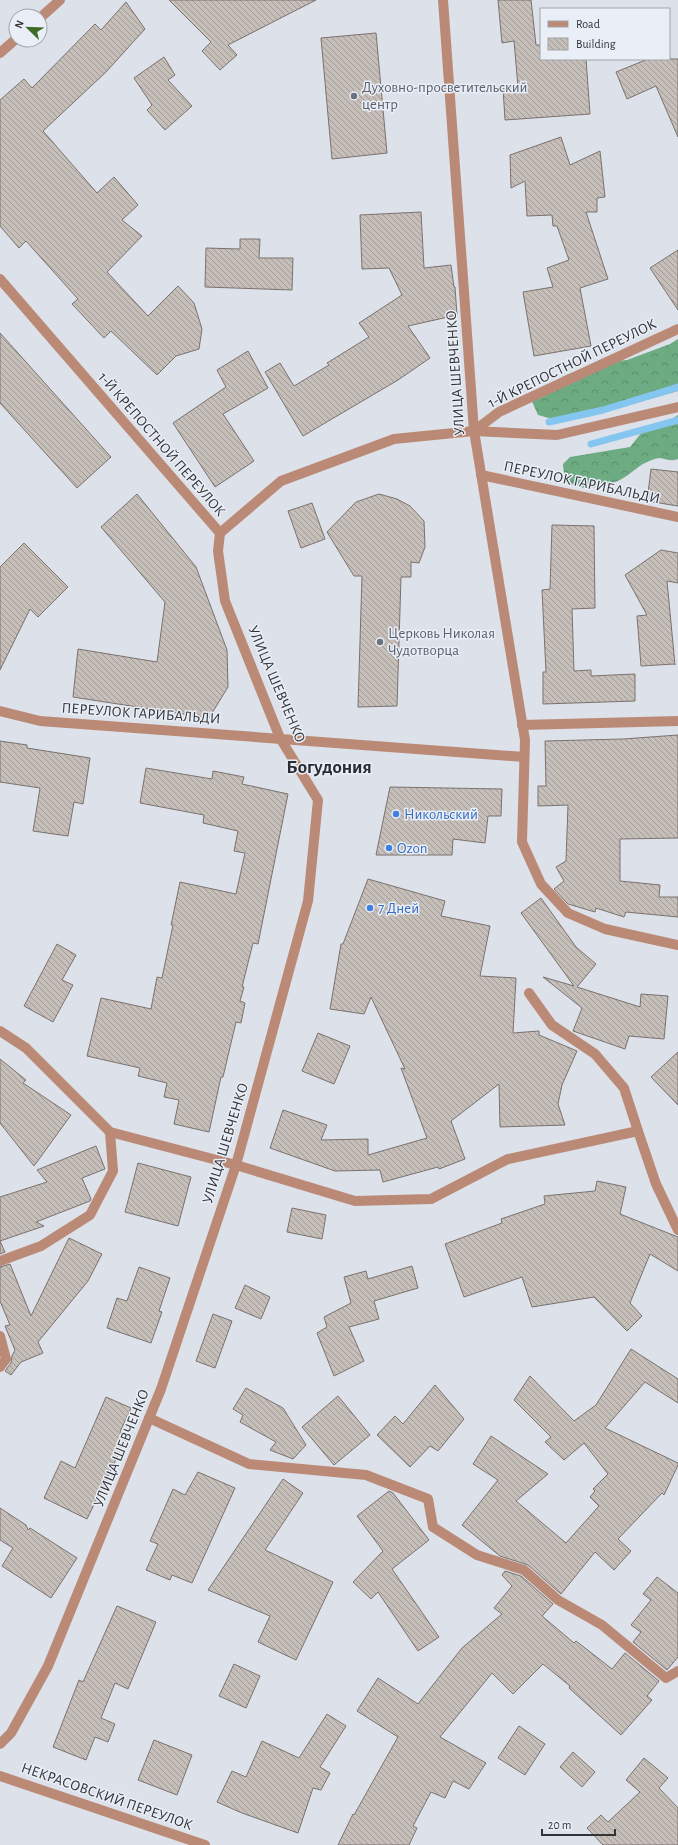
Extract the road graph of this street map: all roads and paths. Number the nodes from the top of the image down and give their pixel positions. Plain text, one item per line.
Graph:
1 (60, 0) edge
2 (443, 0) edge
3 (48, 11) edge
4 (8, 46) edge
5 (0, 53) edge
6 (0, 280) edge
7 (678, 329) edge
8 (678, 407) edge
9 (474, 432) junction
10 (481, 475) junction
11 (678, 518) edge
12 (220, 532) junction
13 (0, 712) edge
14 (678, 721) edge
15 (522, 725) junction
16 (280, 738) junction
17 (524, 757) junction
18 (678, 945) edge
19 (529, 993) dead end
20 (0, 1031) edge
21 (638, 1131) junction
22 (110, 1132) junction
23 (236, 1165) junction
24 (678, 1230) edge
25 (0, 1260) edge
26 (0, 1336) edge
27 (0, 1367) edge
28 (149, 1418) junction
29 (678, 1671) edge
30 (0, 1744) edge
31 (0, 1776) edge
32 (198, 1844) edge

1 - 3 street
2 - 9 street, УЛИЦА ШЕВЧЕНКО
4 - 5 street
6 - 12 street, 1-Й КРЕПОСТНОЙ ПЕРЕУЛОК
7 - 9 street, 1-Й КРЕПОСТНОЙ ПЕРЕУЛОК
8 - 9 street
9 - 10 street, УЛИЦА ШЕВЧЕНКО
9 - 12 street, 1-Й КРЕПОСТНОЙ ПЕРЕУЛОК
10 - 11 street, ПЕРЕУЛОК ГАРИБАЛЬДИ
10 - 15 street, УЛИЦА ШЕВЧЕНКО
12 - 16 street, УЛИЦА ШЕВЧЕНКО
13 - 16 street, ПЕРЕУЛОК ГАРИБАЛЬДИ
14 - 15 street
15 - 17 street, УЛИЦА ШЕВЧЕНКО
16 - 17 street, ПЕРЕУЛОК ГАРИБАЛЬДИ
16 - 23 street, УЛИЦА ШЕВЧЕНКО
17 - 18 street, УЛИЦА ШЕВЧЕНКО
19 - 21 street
20 - 22 street
21 - 23 street
21 - 24 street
22 - 23 street
22 - 25 street
23 - 28 street, УЛИЦА ШЕВЧЕНКО
26 - 27 street
28 - 29 street
28 - 30 street, УЛИЦА ШЕВЧЕНКО
31 - 32 street, НЕКРАСОВСКИЙ ПЕРЕУЛОК

